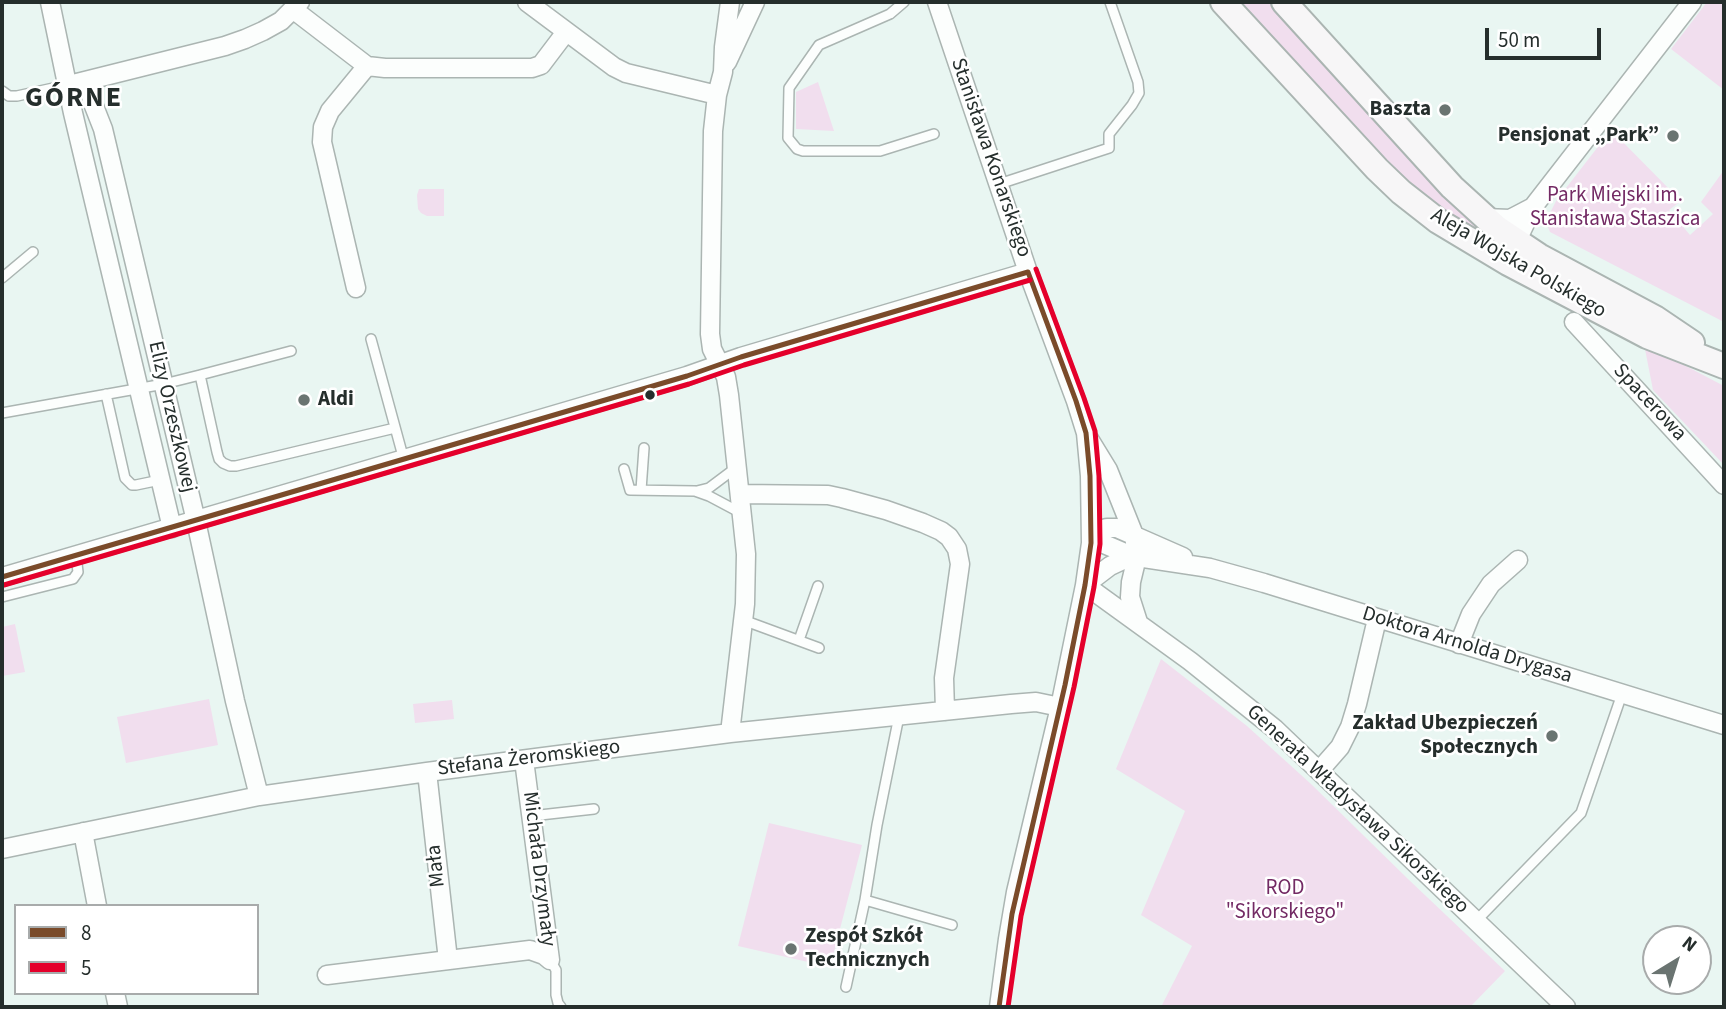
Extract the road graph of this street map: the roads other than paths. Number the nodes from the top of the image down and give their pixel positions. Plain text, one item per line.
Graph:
1 (50, 2) edge
2 (527, 2) edge
3 (730, 2) edge
4 (754, 2) edge
5 (904, 2) edge
6 (937, 2) edge
7 (1110, 2) edge
8 (1223, 2) edge
9 (1283, 2) edge
10 (1692, 2) edge
11 (297, 6) edge
12 (566, 32) junction
13 (367, 66) junction
14 (723, 72) junction
15 (88, 81) junction
16 (67, 85) junction
17 (2, 91) edge
18 (717, 95) junction
19 (934, 134) dead end
20 (999, 184) junction
21 (1533, 207) junction
22 (1485, 218) junction
23 (1515, 240) junction
24 (1475, 245) junction
25 (33, 252) dead end
26 (1028, 272) junction
27 (2, 278) edge
28 (356, 288) dead end
29 (1574, 323) dead end
30 (371, 339) dead end
31 (291, 351) dead end
32 (720, 365) junction
33 (1724, 365) edge
34 (200, 375) junction
35 (163, 384) junction
36 (139, 388) junction
37 (106, 394) junction
38 (2, 413) edge
39 (395, 428) junction
40 (1086, 433) junction
41 (644, 448) dead end
42 (404, 460) junction
43 (737, 467) junction
44 (624, 469) dead end
45 (160, 480) junction
46 (1724, 485) edge
47 (640, 490) junction
48 (695, 491) junction
49 (740, 494) junction
50 (742, 514) junction
51 (196, 521) junction
52 (172, 527) junction
53 (1091, 532) junction
54 (1134, 535) junction
55 (76, 556) junction
56 (1137, 557) junction
57 (1518, 560) dead end
58 (1210, 568) junction
59 (2, 577) edge
60 (1085, 585) junction
61 (818, 586) dead end
62 (2, 597) edge
63 (1377, 619) junction
64 (743, 620) junction
65 (1139, 623) junction
66 (799, 640) junction
67 (1459, 644) junction
68 (819, 648) dead end
69 (1622, 694) junction
70 (1060, 707) junction
71 (945, 711) junction
72 (899, 716) junction
73 (1724, 725) edge
74 (730, 733) junction
75 (524, 761) junction
76 (1319, 771) junction
77 (427, 772) junction
78 (259, 796) junction
79 (594, 809) dead end
80 (531, 816) junction
81 (83, 832) junction
82 (2, 849) edge
83 (865, 900) junction
84 (97, 904) edge
85 (1476, 921) junction
86 (952, 925) dead end
87 (448, 960) junction
88 (550, 960) junction
89 (327, 975) dead end
90 (846, 987) dead end
91 (561, 1007) edge
92 (999, 1007) edge
93 (1566, 1007) edge

1 - 16 street, Elizy Orzeszkowej
2 - 12 street
3 - 14 street
4 - 14 street
5 - 19 lane
6 - 20 street, Stanisława Konarskiego
7 - 20 lane
8 - 24 main road, Aleja Wojska Polskiego
9 - 22 main road, Aleja Wojska Polskiego
10 - 21 street
11 - 13 street
11 - 15 street
12 - 13 street
12 - 18 street
13 - 28 street
14 - 18 street
15 - 16 street
15 - 35 street, Elizy Orzeszkowej
16 - 17 lane
16 - 36 street, Elizy Orzeszkowej
18 - 32 street
20 - 26 street, Stanisława Konarskiego
21 - 22 street
21 - 23 street
22 - 23 main road, Aleja Wojska Polskiego
23 - 24 street
23 - 33 main road, Aleja Wojska Polskiego
24 - 33 main road, Aleja Wojska Polskiego
25 - 27 lane
26 - 32 street
26 - 40 street, Stanisława Konarskiego
29 - 46 street, Spacerowa
30 - 39 lane
31 - 34 lane
32 - 42 street
32 - 43 street
34 - 35 lane
34 - 39 lane
35 - 36 lane
35 - 51 street, Elizy Orzeszkowej
36 - 37 lane
36 - 45 street, Elizy Orzeszkowej
37 - 38 lane
37 - 45 lane
39 - 42 lane
40 - 53 street
40 - 54 street
41 - 47 lane
42 - 51 street
43 - 48 lane
43 - 49 street
44 - 47 lane
45 - 52 street, Elizy Orzeszkowej
47 - 48 lane
48 - 50 lane
49 - 50 street
49 - 71 street
50 - 64 street
51 - 52 street
51 - 78 street, Elizy Orzeszkowej
52 - 55 street
53 - 54 street, Doktora Arnolda Drygasa
53 - 56 street, Doktora Arnolda Drygasa
53 - 60 street
54 - 56 street
54 - 58 street, Doktora Arnolda Drygasa
55 - 59 street
55 - 62 lane
56 - 58 street, Doktora Arnolda Drygasa
56 - 60 street
56 - 65 street
57 - 67 street
58 - 63 street, Doktora Arnolda Drygasa
60 - 65 street, Generała Władysława Sikorskiego
60 - 70 street
61 - 66 lane
63 - 67 street, Doktora Arnolda Drygasa
63 - 76 street
64 - 66 lane
64 - 74 street
65 - 76 street, Generała Władysława Sikorskiego
66 - 68 lane
67 - 69 street, Doktora Arnolda Drygasa
69 - 73 street, Doktora Arnolda Drygasa
69 - 85 lane
70 - 71 street, Stefana Żeromskiego
70 - 92 street
71 - 72 street, Stefana Żeromskiego
72 - 74 street, Stefana Żeromskiego
72 - 83 lane
74 - 75 street, Stefana Żeromskiego
75 - 77 street, Stefana Żeromskiego
75 - 80 street, Michała Drzymały
76 - 85 street, Generała Władysława Sikorskiego
77 - 78 street, Stefana Żeromskiego
77 - 87 street, Mała
78 - 81 street, Stefana Żeromskiego
79 - 80 lane
80 - 88 street, Michała Drzymały
81 - 82 street, Stefana Żeromskiego
81 - 84 street
83 - 86 lane
83 - 90 lane
85 - 93 street, Generała Władysława Sikorskiego
87 - 88 street, Michała Drzymały
87 - 89 street, Michała Drzymały
88 - 91 lane

